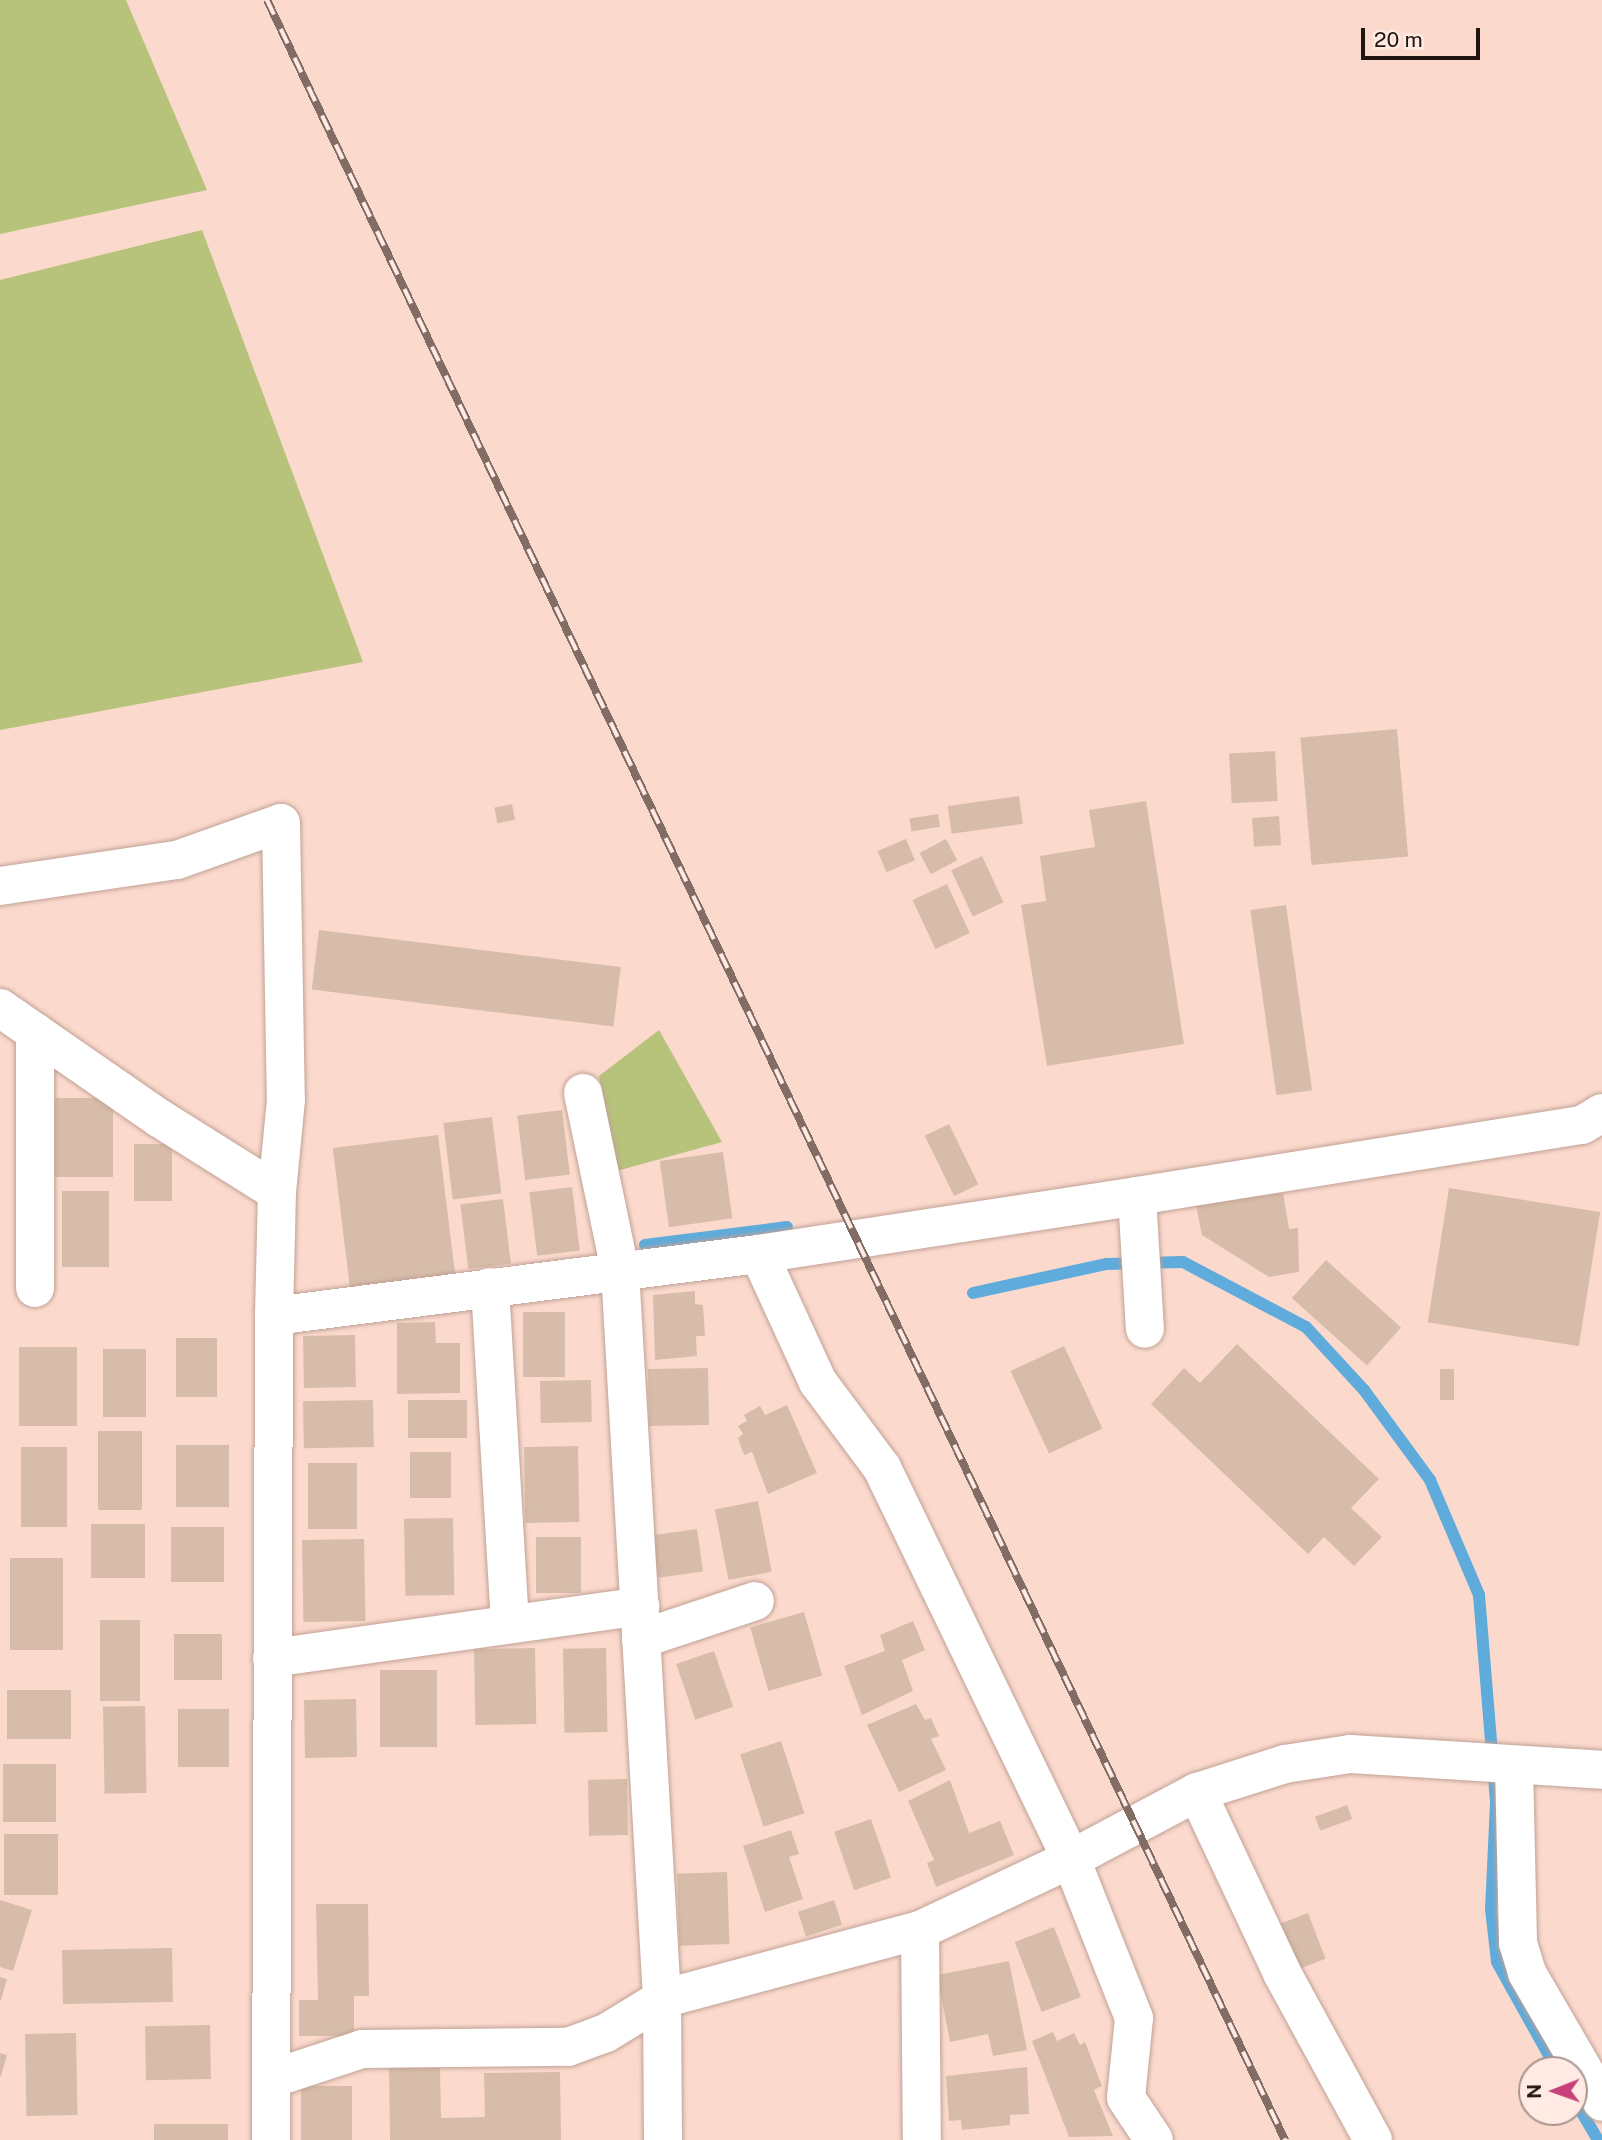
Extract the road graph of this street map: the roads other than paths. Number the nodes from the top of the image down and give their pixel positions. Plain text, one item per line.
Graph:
1 (0, 886) edge
2 (0, 1008) edge
3 (35, 1032) junction
4 (583, 1093) dead end
5 (1602, 1113) edge
6 (277, 1192) junction
7 (1137, 1196) junction
8 (759, 1254) junction
9 (620, 1270) junction
10 (491, 1287) junction
11 (36, 1288) dead end
12 (274, 1316) junction
13 (1145, 1329) dead end
14 (755, 1601) dead end
15 (510, 1622) junction
16 (640, 1623) junction
17 (272, 1658) junction
18 (1514, 1765) junction
19 (1602, 1770) edge
20 (1197, 1792) junction
21 (1071, 1860) junction
22 (919, 1930) junction
23 (662, 1999) junction
24 (271, 2079) junction
25 (1602, 2102) edge
26 (271, 2140) edge
27 (663, 2140) edge
28 (922, 2140) edge
29 (1154, 2140) edge
30 (1373, 2140) edge

1 - 6 street
2 - 3 street
3 - 6 street
3 - 11 street
4 - 9 street
5 - 7 street
6 - 12 street
7 - 8 street
7 - 13 street
8 - 9 street
8 - 21 street
9 - 10 street
9 - 16 street
10 - 12 street
10 - 15 street
12 - 17 street
14 - 16 street
15 - 16 street
15 - 17 street
16 - 23 street
17 - 24 street
18 - 19 street
18 - 20 street
18 - 25 street
20 - 21 street
20 - 30 street
21 - 22 street
21 - 29 street
22 - 23 street
22 - 28 street
23 - 24 street
23 - 27 street
24 - 26 street

